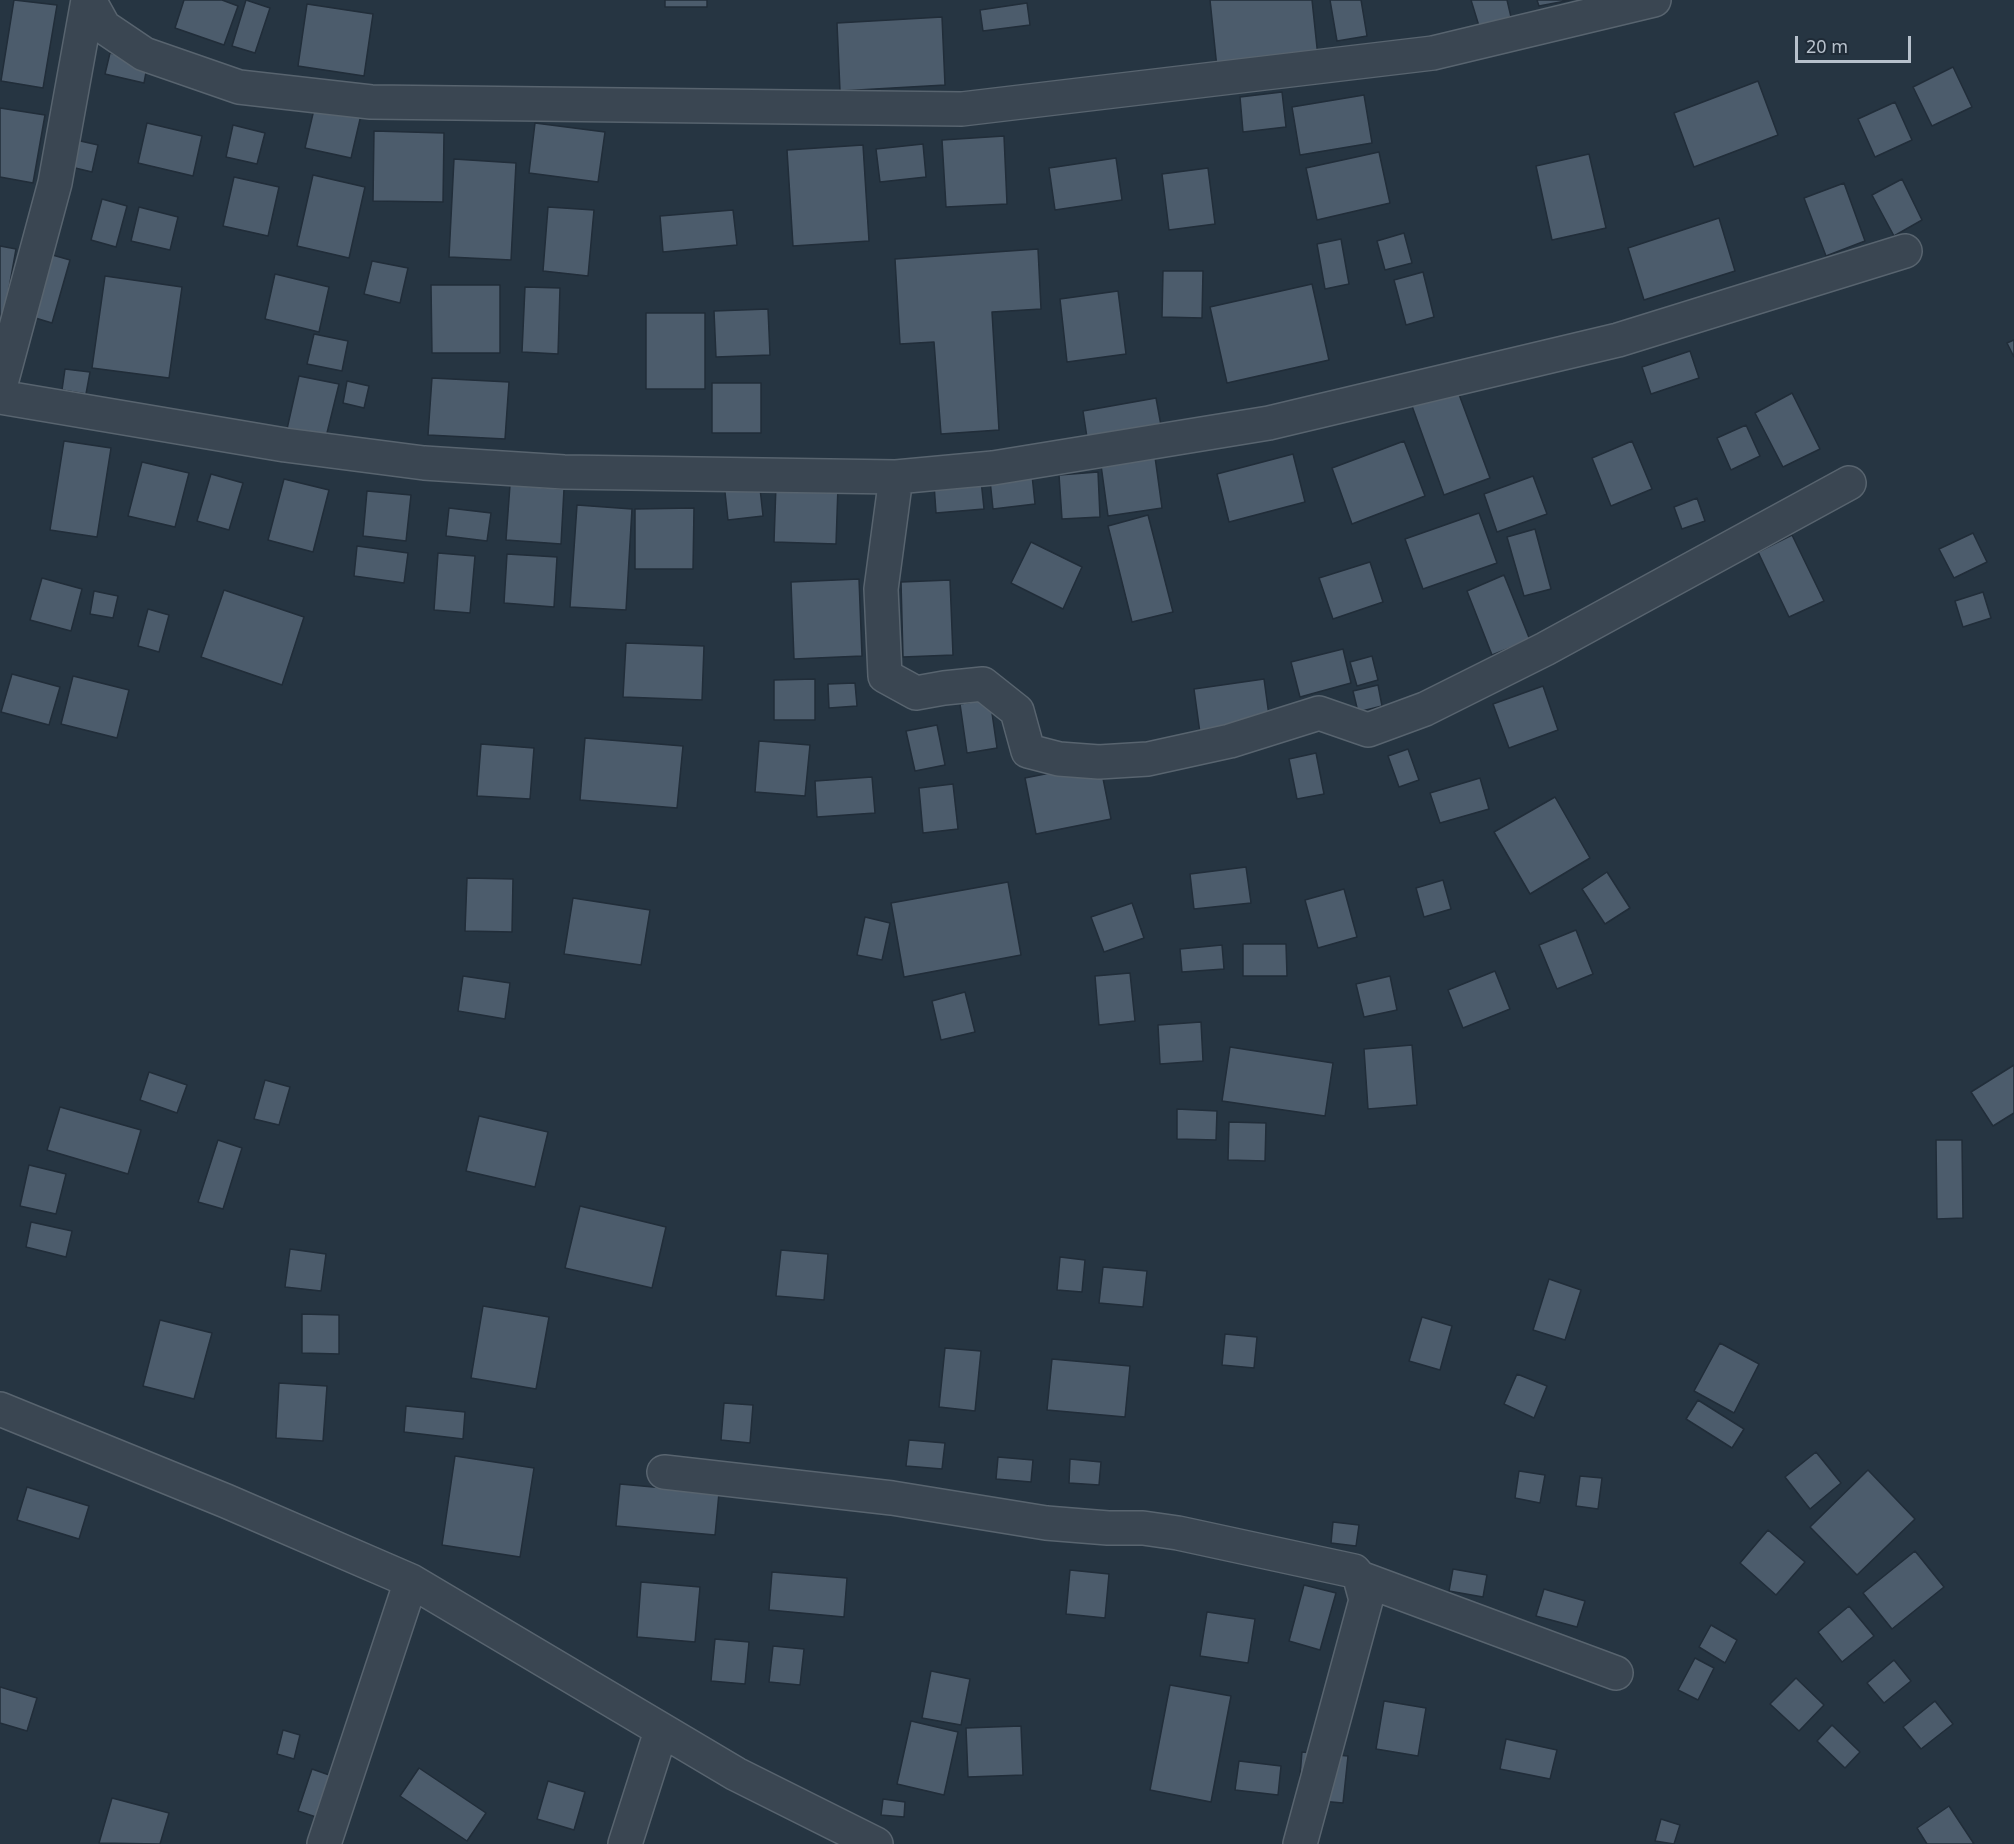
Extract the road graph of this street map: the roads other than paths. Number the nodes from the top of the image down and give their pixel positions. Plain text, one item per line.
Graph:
1 (88, 0) edge
2 (1654, 0) edge
3 (1905, 250) dead end
4 (0, 387) edge
5 (0, 397) edge
6 (896, 477) junction
7 (1849, 483) dead end
8 (0, 1409) edge
9 (664, 1472) dead end
10 (1360, 1578) junction
11 (411, 1581) junction
12 (1616, 1673) dead end
13 (660, 1731) junction
14 (324, 1844) edge
15 (625, 1844) edge
16 (876, 1844) edge
17 (1300, 1844) edge

1 - 2 street
1 - 4 street
3 - 6 street
5 - 6 street
6 - 7 street
8 - 11 street
9 - 10 street
10 - 12 street
10 - 17 street
11 - 13 street
11 - 14 street
13 - 15 street
13 - 16 street

